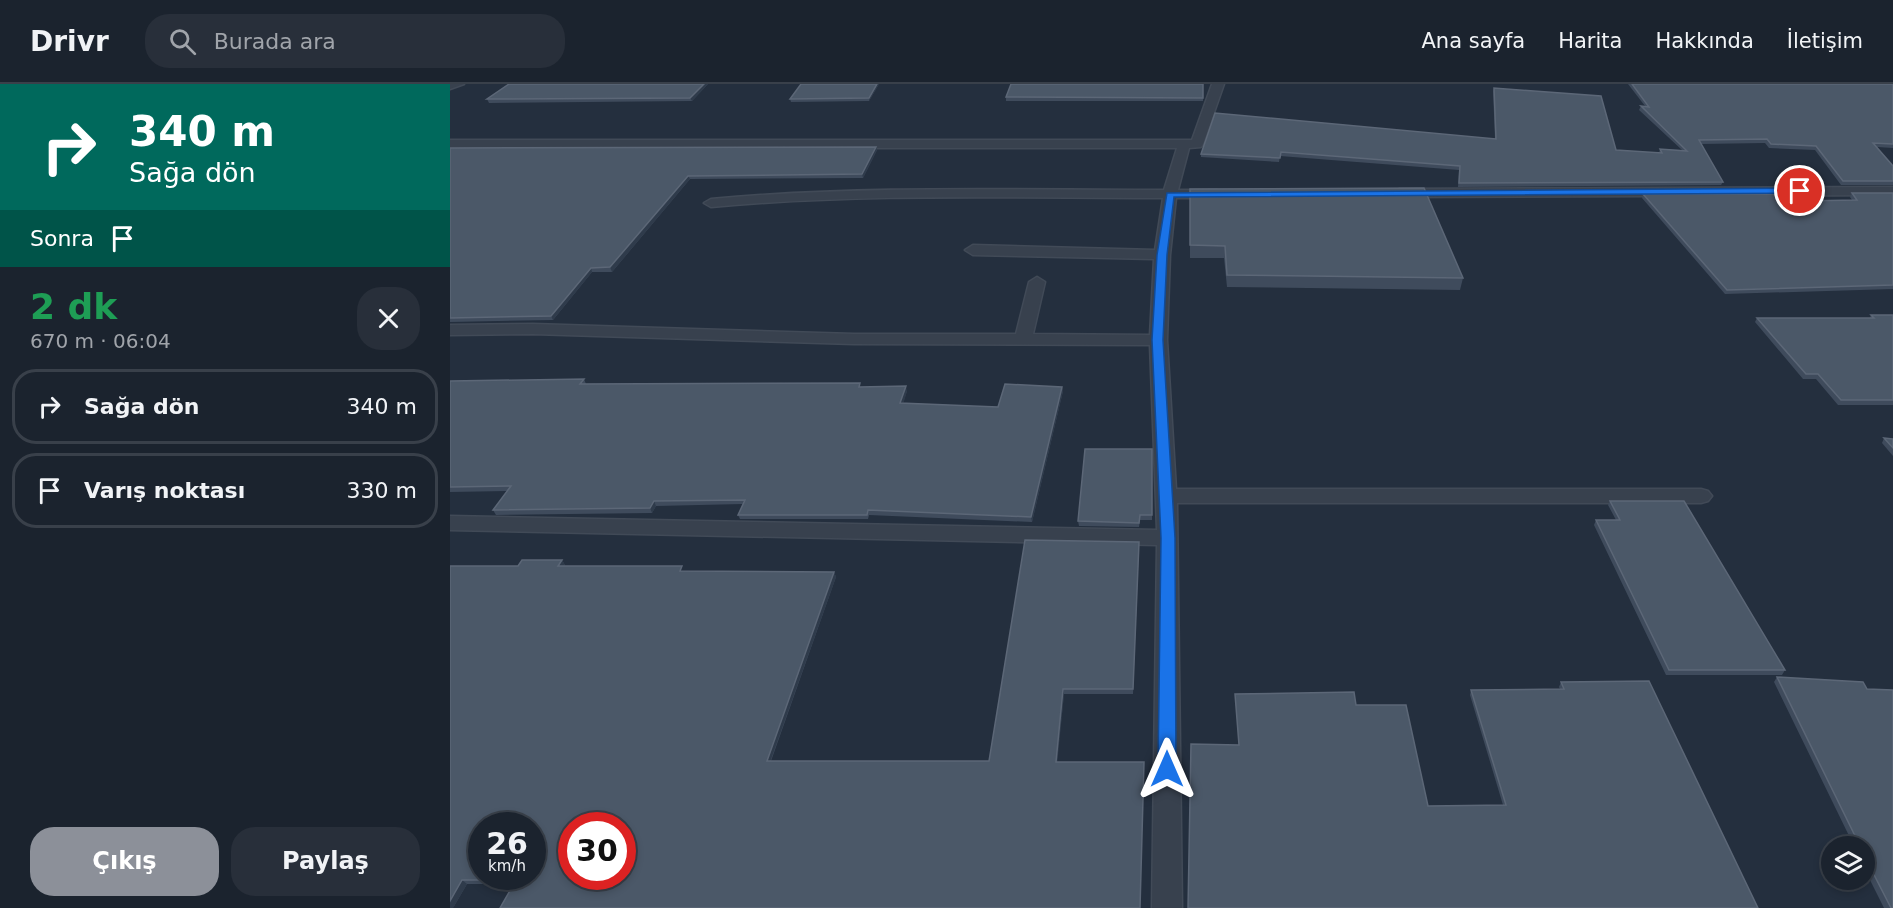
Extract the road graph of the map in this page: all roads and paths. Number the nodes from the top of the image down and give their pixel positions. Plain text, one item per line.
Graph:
1 (458, 84) edge
2 (1218, 84) edge
3 (450, 86) edge
4 (450, 144) edge
5 (1184, 144) junction
6 (1893, 190) edge
7 (1384, 193) edge
8 (1170, 194) junction
9 (1230, 194) edge
10 (711, 203) dead end
11 (973, 250) dead end
12 (1162, 255) junction
13 (1037, 282) dead end
14 (450, 330) edge
15 (1023, 339) junction
16 (1158, 340) junction
17 (1166, 496) junction
18 (1701, 496) dead end
19 (450, 523) edge
20 (1168, 538) junction
21 (1167, 908) edge

1 - 3 street
2 - 5 street
4 - 5 street
5 - 8 street
6 - 7 street
8 - 9 street
8 - 10 street
8 - 12 street
11 - 12 street
12 - 16 street
13 - 15 street
14 - 15 street
15 - 16 street
16 - 17 street
17 - 18 street
17 - 20 street
19 - 20 street
20 - 21 street

